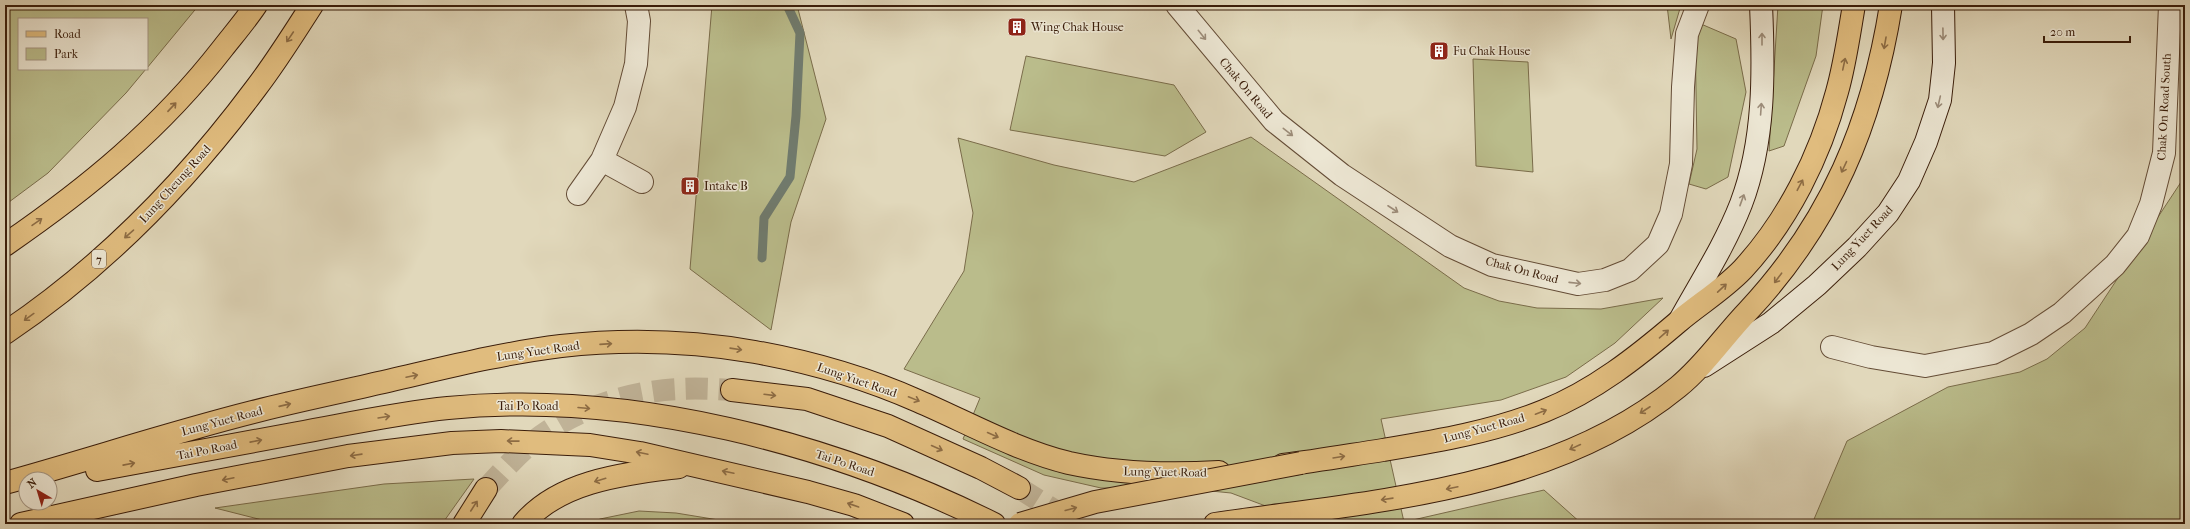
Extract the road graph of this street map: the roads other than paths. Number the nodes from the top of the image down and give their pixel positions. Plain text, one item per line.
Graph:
1 (256, 5) edge
2 (312, 5) edge
3 (636, 5) edge
4 (1177, 5) edge
5 (1698, 5) edge
6 (1761, 5) edge
7 (1854, 5) edge
8 (1891, 5) edge
9 (1943, 5) edge
10 (2170, 5) edge
11 (602, 160) junction
12 (642, 182) dead end
13 (578, 194) dead end
14 (5, 245) edge
15 (1680, 320) junction
16 (5, 333) edge
17 (1832, 347) dead end
18 (1700, 368) junction
19 (732, 390) tunnel mouth
20 (1301, 463) junction
21 (694, 465) junction
22 (58, 477) edge
23 (5, 484) edge
24 (18, 485) edge
25 (5, 487) edge
26 (1019, 488) tunnel mouth
27 (486, 489) tunnel mouth
28 (526, 520) edge
29 (21, 524) edge
30 (464, 524) edge
31 (903, 524) edge
32 (994, 524) edge
33 (1020, 524) edge
34 (1215, 524) edge

14 -> 1 main road
2 -> 16 main road, Lung Cheung Road / 7
3 - 11 street
4 -> 5 street, Chak On Road
15 -> 6 street, Lung Yuet Road
15 -> 7 main road, Lung Yuet Road
8 -> 18 main road, Lung Yuet Road
9 -> 18 street, Lung Yuet Road
10 - 17 street, Chak On Road South
11 - 12 street
11 - 13 street
20 -> 15 main road, Lung Yuet Road
18 -> 34 main road, Lung Yuet Road
19 -> 26 main road
23 -> 20 main road, Lung Yuet Road, bridge
33 -> 20 main road, bridge
21 -> 28 main road
21 -> 29 main road
31 -> 21 main road
22 -> 32 main road, Tai Po Road
24 - 25 main road
30 -> 27 main road

